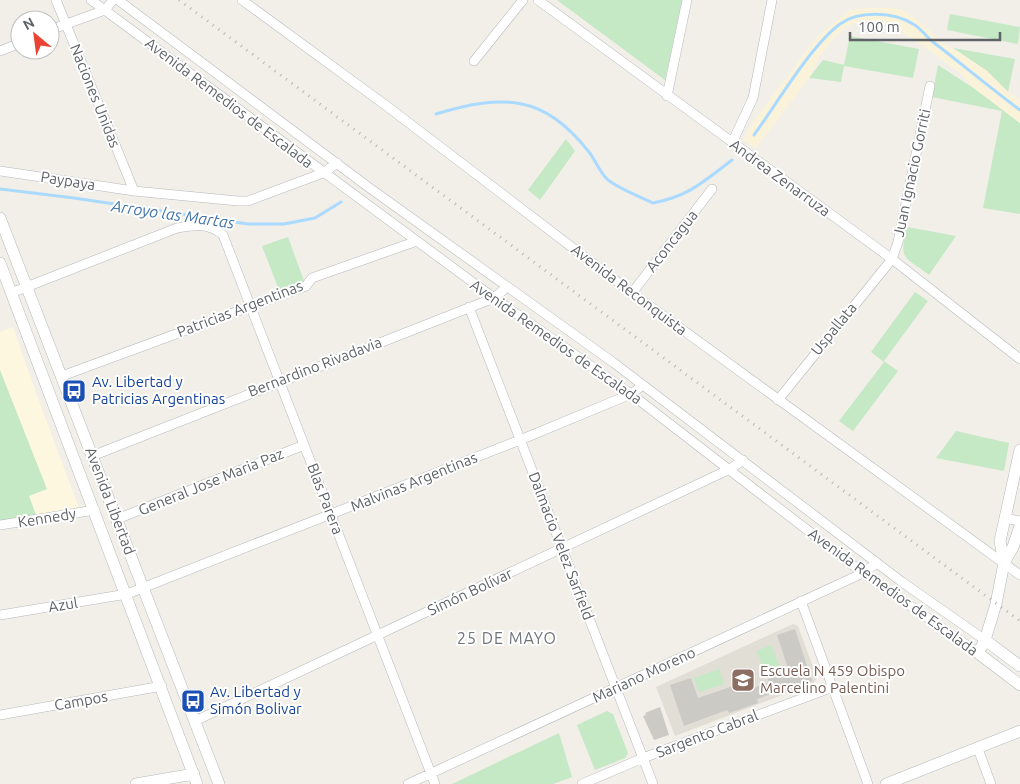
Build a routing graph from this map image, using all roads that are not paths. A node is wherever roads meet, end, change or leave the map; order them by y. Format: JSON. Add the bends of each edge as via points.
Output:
{"nodes":[{"id":1,"x":56,"y":0,"type":"edge"},
{"id":2,"x":91,"y":0,"type":"edge"},
{"id":3,"x":113,"y":0,"type":"edge"},
{"id":4,"x":118,"y":0,"type":"edge"},
{"id":5,"x":242,"y":0,"type":"edge"},
{"id":6,"x":523,"y":0,"type":"edge"},
{"id":7,"x":538,"y":0,"type":"edge"},
{"id":8,"x":687,"y":0,"type":"edge"},
{"id":9,"x":772,"y":0,"type":"edge"},
{"id":10,"x":105,"y":10,"type":"junction"},
{"id":11,"x":65,"y":24,"type":"junction"},
{"id":12,"x":60,"y":26,"type":"edge"},
{"id":13,"x":474,"y":62,"type":"dead end"},
{"id":14,"x":930,"y":86,"type":"dead end"},
{"id":15,"x":667,"y":96,"type":"junction"},
{"id":16,"x":732,"y":142,"type":"junction"},
{"id":17,"x":339,"y":164,"type":"junction"},
{"id":18,"x":0,"y":170,"type":"edge"},
{"id":19,"x":323,"y":173,"type":"junction"},
{"id":20,"x":712,"y":190,"type":"dead end"},
{"id":21,"x":134,"y":191,"type":"junction"},
{"id":22,"x":0,"y":218,"type":"edge"},
{"id":23,"x":417,"y":241,"type":"junction"},
{"id":24,"x":892,"y":259,"type":"junction"},
{"id":25,"x":0,"y":263,"type":"edge"},
{"id":26,"x":507,"y":287,"type":"junction"},
{"id":27,"x":26,"y":288,"type":"junction"},
{"id":28,"x":11,"y":293,"type":"junction"},
{"id":29,"x":632,"y":293,"type":"junction"},
{"id":30,"x":494,"y":298,"type":"junction"},
{"id":31,"x":249,"y":307,"type":"junction"},
{"id":32,"x":469,"y":307,"type":"junction"},
{"id":33,"x":1020,"y":358,"type":"edge"},
{"id":34,"x":62,"y":376,"type":"junction"},
{"id":35,"x":279,"y":381,"type":"junction"},
{"id":36,"x":643,"y":385,"type":"junction"},
{"id":37,"x":630,"y":394,"type":"junction"},
{"id":38,"x":778,"y":400,"type":"junction"},
{"id":39,"x":520,"y":440,"type":"junction"},
{"id":40,"x":304,"y":445,"type":"junction"},
{"id":41,"x":1020,"y":450,"type":"edge"},
{"id":42,"x":92,"y":456,"type":"junction"},
{"id":43,"x":743,"y":460,"type":"junction"},
{"id":44,"x":730,"y":469,"type":"junction"},
{"id":45,"x":95,"y":510,"type":"junction"},
{"id":46,"x":330,"y":515,"type":"junction"},
{"id":47,"x":1005,"y":518,"type":"junction"},
{"id":48,"x":117,"y":520,"type":"junction"},
{"id":49,"x":1020,"y":521,"type":"edge"},
{"id":50,"x":0,"y":525,"type":"edge"},
{"id":51,"x":1020,"y":526,"type":"edge"},
{"id":52,"x":563,"y":549,"type":"junction"},
{"id":53,"x":877,"y":563,"type":"junction"},
{"id":54,"x":1004,"y":563,"type":"junction"},
{"id":55,"x":863,"y":573,"type":"junction"},
{"id":56,"x":1020,"y":575,"type":"edge"},
{"id":57,"x":143,"y":588,"type":"junction"},
{"id":58,"x":127,"y":594,"type":"junction"},
{"id":59,"x":801,"y":601,"type":"junction"},
{"id":60,"x":0,"y":615,"type":"edge"},
{"id":61,"x":377,"y":636,"type":"junction"},
{"id":62,"x":985,"y":640,"type":"junction"},
{"id":63,"x":978,"y":653,"type":"junction"},
{"id":64,"x":1020,"y":666,"type":"edge"},
{"id":65,"x":1020,"y":685,"type":"edge"},
{"id":66,"x":162,"y":686,"type":"junction"},
{"id":67,"x":833,"y":687,"type":"junction"},
{"id":68,"x":615,"y":688,"type":"junction"},
{"id":69,"x":0,"y":715,"type":"edge"},
{"id":70,"x":195,"y":721,"type":"junction"},
{"id":71,"x":1020,"y":730,"type":"edge"},
{"id":72,"x":978,"y":749,"type":"junction"},
{"id":73,"x":643,"y":758,"type":"junction"},
{"id":74,"x":431,"y":774,"type":"junction"},
{"id":75,"x":196,"y":779,"type":"edge"},
{"id":76,"x":136,"y":784,"type":"edge"},
{"id":77,"x":219,"y":784,"type":"edge"},
{"id":78,"x":408,"y":784,"type":"edge"},
{"id":79,"x":435,"y":784,"type":"edge"},
{"id":80,"x":582,"y":784,"type":"edge"},
{"id":81,"x":653,"y":784,"type":"edge"},
{"id":82,"x":868,"y":784,"type":"edge"},
{"id":83,"x":886,"y":784,"type":"edge"},
{"id":84,"x":991,"y":784,"type":"edge"}],
"edges":[{"from":1,"to":11,"type":"street","name":"Naciones Unidas"},
{"from":2,"to":10,"type":"street","name":"Avenida Remedios de Escalada"},
{"from":3,"to":10,"type":"street"},
{"from":4,"to":17,"type":"street","name":"Avenida Remedios de Escalada"},
{"from":5,"to":29,"type":"street","name":"Avenida Reconquista"},
{"from":6,"to":13,"type":"street"},
{"from":7,"to":15,"type":"street","name":"Andrea Zenarruza"},
{"from":8,"to":15,"type":"street"},
{"from":9,"to":16,"type":"street","via":[[753,98]]},
{"from":10,"to":11,"type":"street"},
{"from":10,"to":19,"type":"street","name":"Avenida Remedios de Escalada"},
{"from":11,"to":12,"type":"street"},
{"from":11,"to":21,"type":"street","name":"Naciones Unidas"},
{"from":14,"to":24,"type":"street","name":"Juan Ignacio Gorriti"},
{"from":15,"to":16,"type":"street","name":"Andrea Zenarruza"},
{"from":16,"to":24,"type":"street","name":"Andrea Zenarruza"},
{"from":17,"to":19,"type":"street","name":"Paypaya"},
{"from":17,"to":26,"type":"street","name":"Avenida Remedios de Escalada"},
{"from":18,"to":21,"type":"street","name":"Paypaya"},
{"from":19,"to":21,"type":"street","name":"Paypaya","via":[[248,201]]},
{"from":19,"to":23,"type":"street","name":"Avenida Remedios de Escalada"},
{"from":20,"to":29,"type":"street","name":"Aconcagua"},
{"from":22,"to":27,"type":"street","name":"Avenida Libertad"},
{"from":23,"to":30,"type":"street","name":"Avenida Remedios de Escalada"},
{"from":23,"to":31,"type":"street","name":"Patricias Argentinas","via":[[312,278],[306,286]]},
{"from":24,"to":33,"type":"street","name":"Andrea Zenarruza"},
{"from":24,"to":38,"type":"street","name":"Uspallata"},
{"from":25,"to":28,"type":"street","name":"Avenida Libertad"},
{"from":26,"to":30,"type":"street","name":"Bernardino Rivadavia"},
{"from":26,"to":36,"type":"street","name":"Avenida Remedios de Escalada"},
{"from":27,"to":28,"type":"street"},
{"from":27,"to":31,"type":"street","name":"Blas Parera","via":[[178,228],[204,225],[223,235]]},
{"from":27,"to":34,"type":"street","name":"Avenida Libertad"},
{"from":28,"to":45,"type":"street","name":"Avenida Libertad"},
{"from":29,"to":38,"type":"street","name":"Avenida Reconquista"},
{"from":30,"to":32,"type":"street","name":"Bernardino Rivadavia"},
{"from":30,"to":37,"type":"street","name":"Avenida Remedios de Escalada"},
{"from":31,"to":34,"type":"street","name":"Patricias Argentinas"},
{"from":31,"to":35,"type":"street","name":"Blas Parera"},
{"from":32,"to":35,"type":"street","name":"Bernardino Rivadavia"},
{"from":32,"to":39,"type":"street","name":"Dalmacio Velez Sarfield"},
{"from":34,"to":42,"type":"street","name":"Avenida Libertad"},
{"from":35,"to":40,"type":"street","name":"Blas Parera"},
{"from":35,"to":42,"type":"street","name":"Bernardino Rivadavia"},
{"from":36,"to":37,"type":"street","name":"Malvinas Argentinas"},
{"from":36,"to":43,"type":"street","name":"Avenida Remedios de Escalada"},
{"from":37,"to":39,"type":"street","name":"Malvinas Argentinas"},
{"from":37,"to":44,"type":"street","name":"Avenida Remedios de Escalada"},
{"from":38,"to":54,"type":"street","name":"Avenida Reconquista"},
{"from":39,"to":46,"type":"street","name":"Malvinas Argentinas"},
{"from":39,"to":52,"type":"street","name":"Dalmacio Velez Sarfield"},
{"from":40,"to":46,"type":"street","name":"Blas Parera"},
{"from":40,"to":48,"type":"street","name":"General Jose Maria Paz"},
{"from":41,"to":47,"type":"street"},
{"from":42,"to":48,"type":"street","name":"Avenida Libertad"},
{"from":43,"to":44,"type":"street","name":"Simón Bolívar"},
{"from":43,"to":53,"type":"street","name":"Avenida Remedios de Escalada"},
{"from":44,"to":52,"type":"street","name":"Simón Bolívar"},
{"from":44,"to":55,"type":"street","name":"Avenida Remedios de Escalada"},
{"from":45,"to":50,"type":"street","name":"Kennedy"},
{"from":45,"to":58,"type":"street","name":"Avenida Libertad"},
{"from":46,"to":57,"type":"street","name":"Malvinas Argentinas"},
{"from":46,"to":61,"type":"street","name":"Blas Parera"},
{"from":47,"to":49,"type":"street"},
{"from":47,"to":54,"type":"street","via":[[1000,542]]},
{"from":48,"to":57,"type":"street","name":"Avenida Libertad"},
{"from":51,"to":54,"type":"street"},
{"from":52,"to":61,"type":"street","name":"Simón Bolívar"},
{"from":52,"to":68,"type":"street","name":"Dalmacio Velez Sarfield"},
{"from":53,"to":55,"type":"street","name":"Mariano Moreno"},
{"from":53,"to":62,"type":"street","name":"Avenida Remedios de Escalada"},
{"from":54,"to":56,"type":"street","name":"Avenida Reconquista"},
{"from":54,"to":62,"type":"street"},
{"from":55,"to":59,"type":"street","name":"Mariano Moreno"},
{"from":55,"to":63,"type":"street","name":"Avenida Remedios de Escalada"},
{"from":57,"to":58,"type":"street","name":"Malvinas Argentinas"},
{"from":57,"to":70,"type":"street","name":"Avenida Libertad"},
{"from":58,"to":60,"type":"street","name":"Azul"},
{"from":58,"to":66,"type":"street","name":"Avenida Libertad"},
{"from":59,"to":67,"type":"street"},
{"from":59,"to":68,"type":"street","name":"Mariano Moreno"},
{"from":61,"to":70,"type":"street","name":"Simón Bolívar"},
{"from":61,"to":74,"type":"street","name":"Blas Parera"},
{"from":62,"to":63,"type":"street"},
{"from":62,"to":64,"type":"street","name":"Avenida Remedios de Escalada"},
{"from":63,"to":65,"type":"street","name":"Avenida Remedios de Escalada"},
{"from":66,"to":69,"type":"street","name":"Campos"},
{"from":66,"to":75,"type":"street","name":"Avenida Libertad"},
{"from":67,"to":73,"type":"street","name":"Sargento Cabral"},
{"from":67,"to":82,"type":"street"},
{"from":68,"to":73,"type":"street","name":"Dalmacio Velez Sarfield"},
{"from":68,"to":74,"type":"street","name":"Mariano Moreno"},
{"from":70,"to":77,"type":"street","name":"Avenida Libertad"},
{"from":71,"to":72,"type":"street"},
{"from":72,"to":83,"type":"street"},
{"from":72,"to":84,"type":"street"},
{"from":73,"to":80,"type":"street","name":"Sargento Cabral"},
{"from":73,"to":81,"type":"street","name":"Dalmacio Velez Sarfield"},
{"from":74,"to":78,"type":"street","name":"Mariano Moreno"},
{"from":74,"to":79,"type":"street","name":"Blas Parera"},
{"from":75,"to":76,"type":"street"}]}
